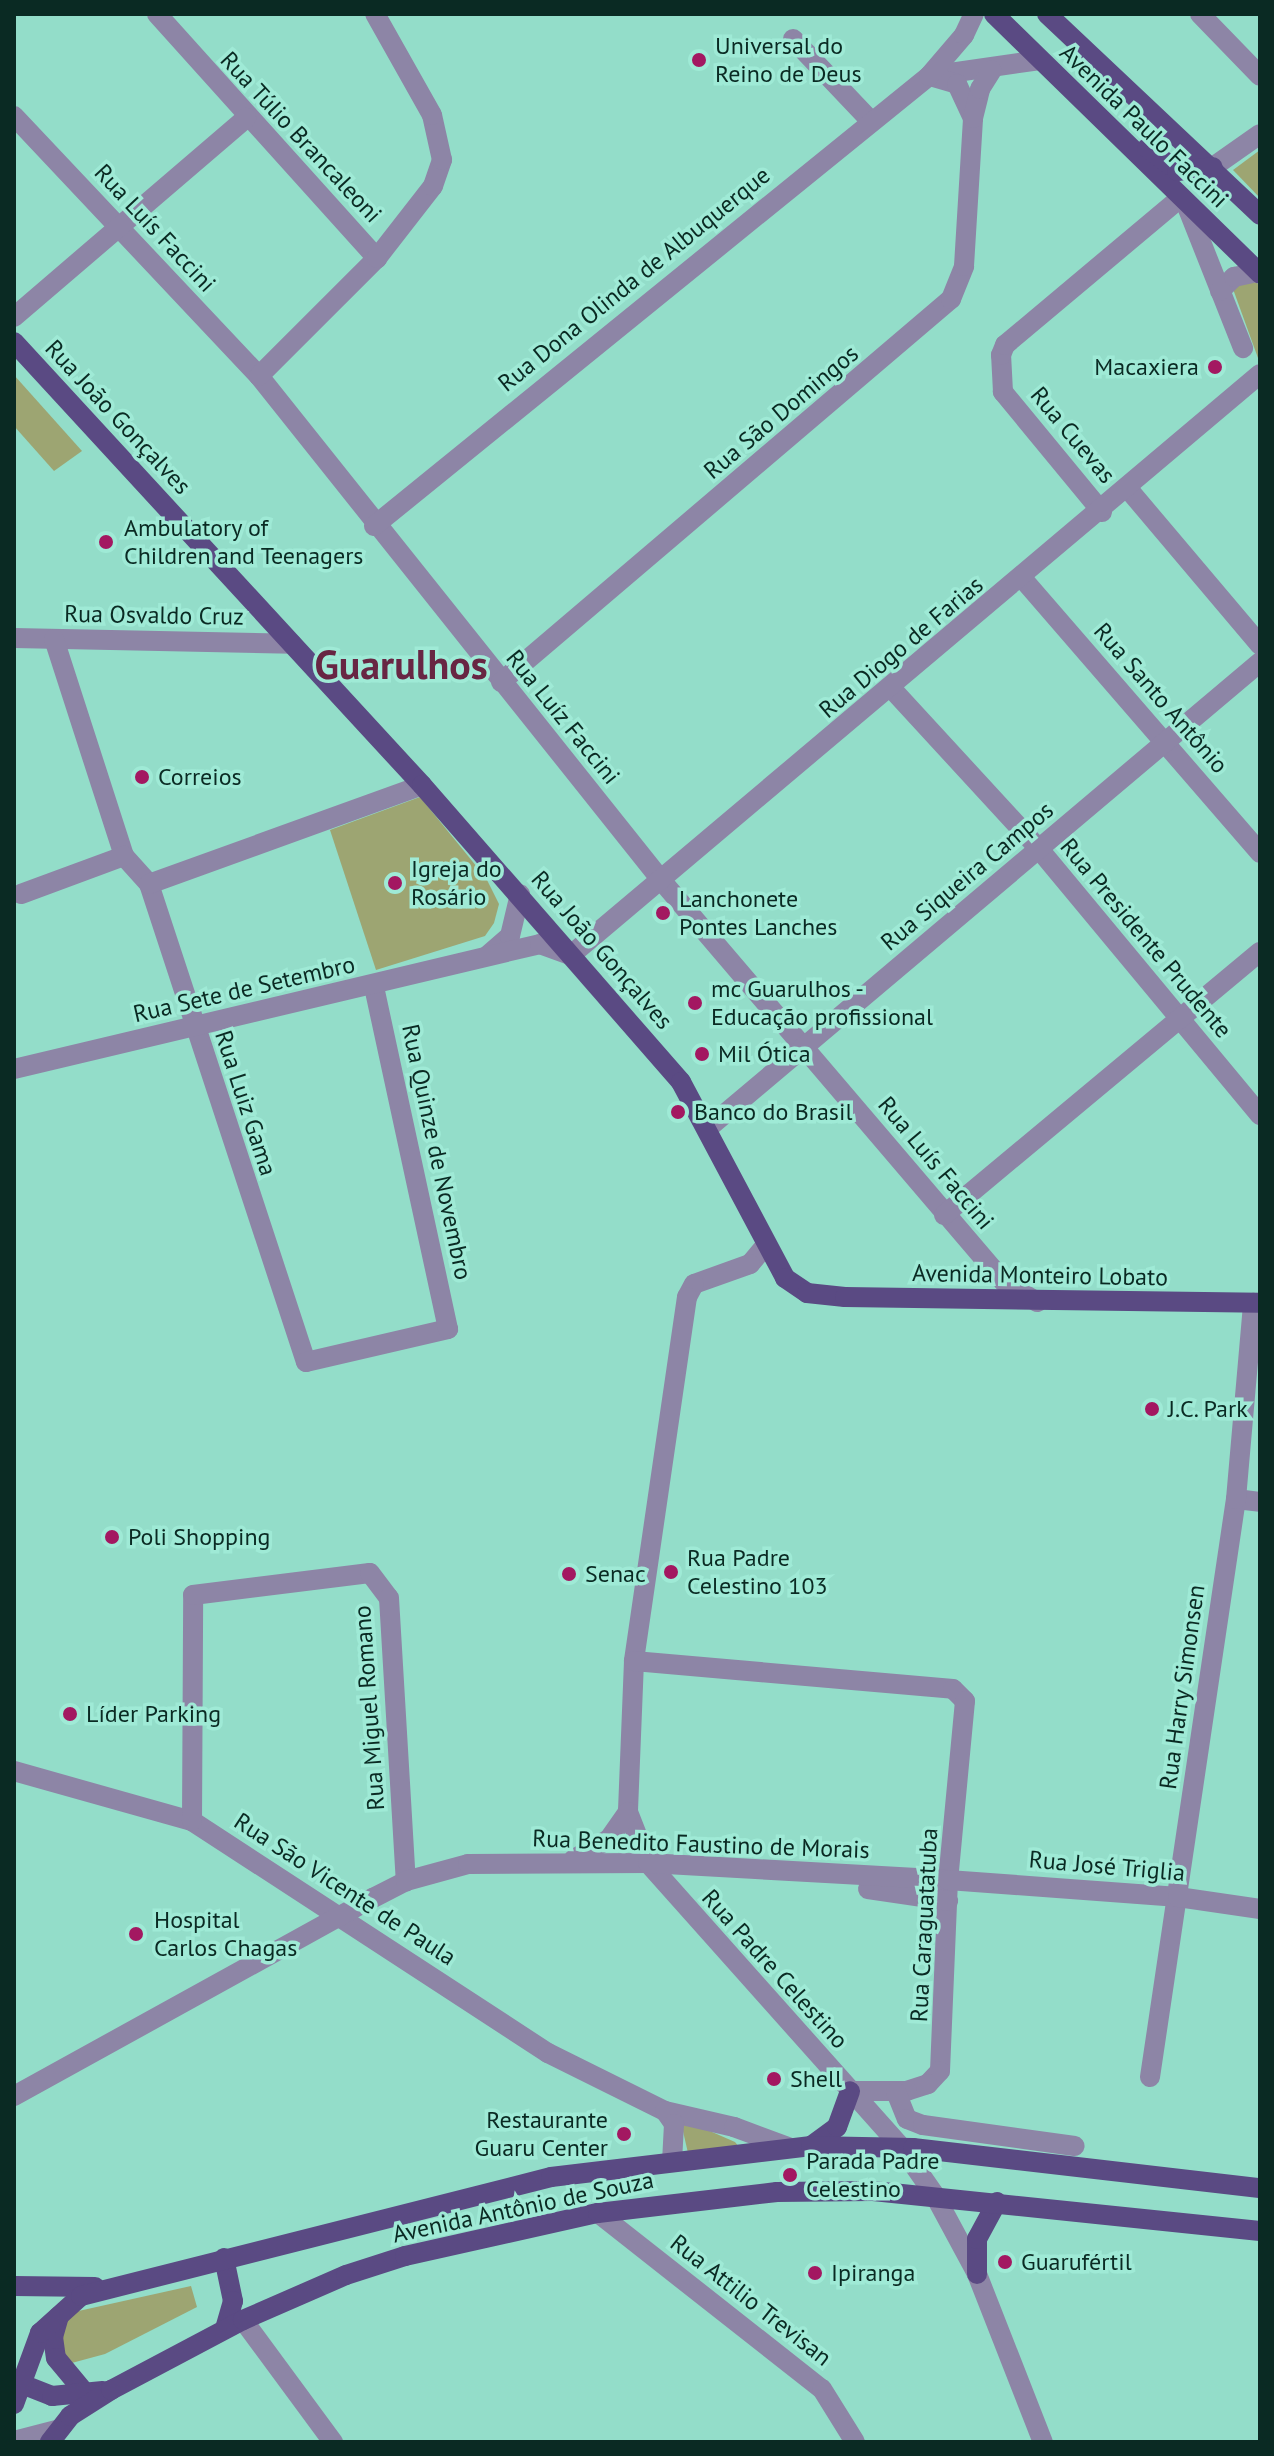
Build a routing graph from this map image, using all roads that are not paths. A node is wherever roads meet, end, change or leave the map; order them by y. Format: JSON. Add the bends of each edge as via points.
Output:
{"nodes":[{"id":1,"x":157,"y":14,"type":"edge"},
{"id":2,"x":375,"y":14,"type":"edge"},
{"id":3,"x":974,"y":14,"type":"edge"},
{"id":4,"x":994,"y":14,"type":"edge"},
{"id":5,"x":1047,"y":14,"type":"edge"},
{"id":6,"x":1200,"y":14,"type":"edge"},
{"id":7,"x":793,"y":39,"type":"dead end"},
{"id":8,"x":1040,"y":60,"type":"junction"},
{"id":9,"x":992,"y":70,"type":"junction"},
{"id":10,"x":1059,"y":73,"type":"junction"},
{"id":11,"x":929,"y":76,"type":"junction"},
{"id":12,"x":1260,"y":76,"type":"edge"},
{"id":13,"x":14,"y":116,"type":"edge"},
{"id":14,"x":246,"y":118,"type":"junction"},
{"id":15,"x":973,"y":118,"type":"junction"},
{"id":16,"x":870,"y":120,"type":"junction"},
{"id":17,"x":1260,"y":134,"type":"edge"},
{"id":18,"x":1213,"y":167,"type":"junction"},
{"id":19,"x":1182,"y":202,"type":"junction"},
{"id":20,"x":1260,"y":215,"type":"edge"},
{"id":21,"x":119,"y":227,"type":"junction"},
{"id":22,"x":377,"y":258,"type":"junction"},
{"id":23,"x":1258,"y":273,"type":"edge"},
{"id":24,"x":1220,"y":291,"type":"junction"},
{"id":25,"x":14,"y":317,"type":"edge"},
{"id":26,"x":14,"y":342,"type":"edge"},
{"id":27,"x":1243,"y":348,"type":"dead end"},
{"id":28,"x":1260,"y":374,"type":"edge"},
{"id":29,"x":259,"y":376,"type":"junction"},
{"id":30,"x":1129,"y":490,"type":"junction"},
{"id":31,"x":1102,"y":512,"type":"junction"},
{"id":32,"x":374,"y":526,"type":"junction"},
{"id":33,"x":1022,"y":578,"type":"junction"},
{"id":34,"x":14,"y":638,"type":"edge"},
{"id":35,"x":54,"y":639,"type":"junction"},
{"id":36,"x":292,"y":644,"type":"junction"},
{"id":37,"x":1260,"y":645,"type":"edge"},
{"id":38,"x":1260,"y":662,"type":"edge"},
{"id":39,"x":501,"y":682,"type":"junction"},
{"id":40,"x":892,"y":689,"type":"junction"},
{"id":41,"x":1166,"y":742,"type":"junction"},
{"id":42,"x":422,"y":785,"type":"junction"},
{"id":43,"x":1039,"y":849,"type":"junction"},
{"id":44,"x":1260,"y":853,"type":"edge"},
{"id":45,"x":124,"y":856,"type":"junction"},
{"id":46,"x":661,"y":880,"type":"junction"},
{"id":47,"x":149,"y":884,"type":"junction"},
{"id":48,"x":21,"y":894,"type":"dead end"},
{"id":49,"x":520,"y":894,"type":"junction"},
{"id":50,"x":1260,"y":952,"type":"edge"},
{"id":51,"x":571,"y":955,"type":"junction"},
{"id":52,"x":485,"y":958,"type":"junction"},
{"id":53,"x":374,"y":986,"type":"junction"},
{"id":54,"x":1178,"y":1019,"type":"junction"},
{"id":55,"x":193,"y":1027,"type":"junction"},
{"id":56,"x":805,"y":1046,"type":"junction"},
{"id":57,"x":14,"y":1069,"type":"edge"},
{"id":58,"x":1260,"y":1115,"type":"edge"},
{"id":59,"x":708,"y":1128,"type":"junction"},
{"id":60,"x":944,"y":1215,"type":"junction"},
{"id":61,"x":766,"y":1245,"type":"junction"},
{"id":62,"x":820,"y":1295,"type":"joint"},
{"id":63,"x":1037,"y":1302,"type":"junction"},
{"id":64,"x":1256,"y":1303,"type":"edge"},
{"id":65,"x":306,"y":1362,"type":"joint"},
{"id":66,"x":1236,"y":1499,"type":"junction"},
{"id":67,"x":1260,"y":1502,"type":"edge"},
{"id":68,"x":634,"y":1661,"type":"junction"},
{"id":69,"x":14,"y":1771,"type":"edge"},
{"id":70,"x":628,"y":1812,"type":"junction"},
{"id":71,"x":192,"y":1821,"type":"junction"},
{"id":72,"x":567,"y":1862,"type":"junction"},
{"id":73,"x":648,"y":1863,"type":"junction"},
{"id":74,"x":832,"y":1874,"type":"junction"},
{"id":75,"x":948,"y":1880,"type":"junction"},
{"id":76,"x":406,"y":1881,"type":"junction"},
{"id":77,"x":293,"y":1883,"type":"junction"},
{"id":78,"x":1178,"y":1897,"type":"junction"},
{"id":79,"x":948,"y":1901,"type":"junction"},
{"id":80,"x":1260,"y":1909,"type":"edge"},
{"id":81,"x":340,"y":1915,"type":"junction"},
{"id":82,"x":306,"y":1933,"type":"junction"},
{"id":83,"x":1150,"y":2077,"type":"dead end"},
{"id":84,"x":850,"y":2091,"type":"junction"},
{"id":85,"x":896,"y":2092,"type":"junction"},
{"id":86,"x":14,"y":2096,"type":"edge"},
{"id":87,"x":665,"y":2111,"type":"junction"},
{"id":88,"x":811,"y":2146,"type":"junction"},
{"id":89,"x":1075,"y":2146,"type":"dead end"},
{"id":90,"x":788,"y":2147,"type":"junction"},
{"id":91,"x":902,"y":2148,"type":"junction"},
{"id":92,"x":672,"y":2159,"type":"junction"},
{"id":93,"x":1260,"y":2188,"type":"edge"},
{"id":94,"x":934,"y":2194,"type":"junction"},
{"id":95,"x":997,"y":2202,"type":"junction"},
{"id":96,"x":598,"y":2213,"type":"junction"},
{"id":97,"x":1260,"y":2231,"type":"edge"},
{"id":98,"x":224,"y":2258,"type":"junction"},
{"id":99,"x":977,"y":2274,"type":"junction"},
{"id":100,"x":14,"y":2286,"type":"edge"},
{"id":101,"x":107,"y":2287,"type":"junction"},
{"id":102,"x":62,"y":2308,"type":"junction"},
{"id":103,"x":234,"y":2325,"type":"junction"},
{"id":104,"x":15,"y":2390,"type":"edge"},
{"id":105,"x":111,"y":2390,"type":"junction"},
{"id":106,"x":86,"y":2394,"type":"junction"},
{"id":107,"x":53,"y":2436,"type":"edge"},
{"id":108,"x":14,"y":2441,"type":"edge"},
{"id":109,"x":333,"y":2442,"type":"edge"},
{"id":110,"x":855,"y":2442,"type":"edge"},
{"id":111,"x":1043,"y":2442,"type":"edge"}],
"edges":[{"from":1,"to":14,"type":"street","name":"Rua Túlio Brancaleoni"},
{"from":2,"to":22,"type":"street","via":[[432,115],[442,160],[433,186]]},
{"from":3,"to":11,"type":"street","name":"Rua Dona Olinda de Albuquerque","via":[[964,35]]},
{"from":4,"to":8,"type":"main road","name":"Avenida Paulo Faccini"},
{"from":5,"to":18,"type":"main road","name":"Avenida Paulo Faccini"},
{"from":6,"to":12,"type":"street"},
{"from":7,"to":16,"type":"street"},
{"from":8,"to":9,"type":"street"},
{"from":8,"to":10,"type":"main road","name":"Avenida Paulo Faccini"},
{"from":9,"to":11,"type":"street"},
{"from":9,"to":15,"type":"street","name":"Rua São Domingos","via":[[980,89]]},
{"from":10,"to":18,"type":"main road","via":[[1090,91],[1167,166],[1190,172]]},
{"from":10,"to":19,"type":"main road","name":"Avenida Paulo Faccini"},
{"from":11,"to":15,"type":"street","via":[[957,84]]},
{"from":11,"to":16,"type":"street","name":"Rua Dona Olinda de Albuquerque"},
{"from":13,"to":21,"type":"street","name":"Rua Luís Faccini"},
{"from":14,"to":21,"type":"street"},
{"from":14,"to":22,"type":"street","name":"Rua Túlio Brancaleoni"},
{"from":15,"to":39,"type":"street","name":"Rua São Domingos","via":[[964,266],[951,299]]},
{"from":16,"to":32,"type":"street","name":"Rua Dona Olinda de Albuquerque"},
{"from":17,"to":18,"type":"street"},
{"from":18,"to":20,"type":"main road","name":"Avenida Paulo Faccini"},
{"from":19,"to":23,"type":"main road","name":"Avenida Paulo Faccini"},
{"from":19,"to":24,"type":"street"},
{"from":19,"to":31,"type":"street","name":"Rua Cuevas","via":[[1005,345],[998,368],[1003,392]]},
{"from":21,"to":25,"type":"street"},
{"from":21,"to":29,"type":"street","name":"Rua Luís Faccini"},
{"from":22,"to":29,"type":"street"},
{"from":23,"to":24,"type":"street","via":[[1234,277]]},
{"from":24,"to":27,"type":"street"},
{"from":26,"to":36,"type":"main road","name":"Rua João Gonçalves"},
{"from":28,"to":30,"type":"street","name":"Rua Diogo de Farias"},
{"from":29,"to":32,"type":"street","name":"Rua Luíz Faccini"},
{"from":30,"to":31,"type":"street","name":"Rua Diogo de Farias"},
{"from":30,"to":37,"type":"street"},
{"from":31,"to":33,"type":"street","name":"Rua Diogo de Farias"},
{"from":32,"to":39,"type":"street","name":"Rua Luíz Faccini"},
{"from":33,"to":40,"type":"street","name":"Rua Diogo de Farias"},
{"from":33,"to":41,"type":"street","name":"Rua Santo Antônio"},
{"from":34,"to":35,"type":"street","name":"Rua Osvaldo Cruz"},
{"from":35,"to":36,"type":"street","name":"Rua Osvaldo Cruz"},
{"from":35,"to":45,"type":"street","name":"Rua Luiz Gama"},
{"from":36,"to":42,"type":"main road","name":"Rua João Gonçalves"},
{"from":38,"to":41,"type":"street","name":"Rua Siqueira Campos"},
{"from":39,"to":46,"type":"street","name":"Rua Luíz Faccini"},
{"from":40,"to":43,"type":"street","name":"Rua Presidente Prudente"},
{"from":40,"to":46,"type":"street","name":"Rua Diogo de Farias"},
{"from":41,"to":43,"type":"street","name":"Rua Siqueira Campos"},
{"from":41,"to":44,"type":"street","name":"Rua Santo Antônio"},
{"from":42,"to":47,"type":"street"},
{"from":42,"to":49,"type":"main road","name":"Rua João Gonçalves"},
{"from":43,"to":54,"type":"street","name":"Rua Presidente Prudente"},
{"from":43,"to":56,"type":"street","name":"Rua Siqueira Campos"},
{"from":45,"to":47,"type":"street","name":"Rua Luiz Gama"},
{"from":45,"to":48,"type":"street"},
{"from":46,"to":51,"type":"street","name":"Rua Diogo de Farias"},
{"from":46,"to":56,"type":"street","name":"Rua Luíz Faccini"},
{"from":47,"to":55,"type":"street","name":"Rua Luiz Gama"},
{"from":49,"to":51,"type":"main road","name":"Rua João Gonçalves"},
{"from":49,"to":52,"type":"street","via":[[510,936]]},
{"from":50,"to":54,"type":"street"},
{"from":51,"to":52,"type":"street","name":"Rua Sete de Setembro","via":[[540,944]]},
{"from":51,"to":59,"type":"main road","name":"Rua João Gonçalves","via":[[681,1082]]},
{"from":52,"to":53,"type":"street","name":"Rua Sete de Setembro"},
{"from":53,"to":55,"type":"street","name":"Rua Sete de Setembro"},
{"from":53,"to":65,"type":"street","name":"Rua Quinze de Novembro","via":[[448,1329]]},
{"from":54,"to":58,"type":"street","name":"Rua Presidente Prudente"},
{"from":54,"to":60,"type":"street"},
{"from":55,"to":57,"type":"street","name":"Rua Sete de Setembro"},
{"from":55,"to":65,"type":"street","name":"Rua Luiz Gama"},
{"from":56,"to":59,"type":"street","name":"Rua Siqueira Campos"},
{"from":56,"to":60,"type":"street","name":"Rua Luís Faccini"},
{"from":59,"to":61,"type":"main road","name":"Rua João Gonçalves"},
{"from":60,"to":63,"type":"street","name":"Rua Luís Faccini","via":[[1004,1282]]},
{"from":61,"to":62,"type":"main road","name":"Rua João Gonçalves","via":[[785,1278]]},
{"from":61,"to":68,"type":"street","name":"Rua Padre Celestino","via":[[753,1262],[694,1284],[687,1297]]},
{"from":62,"to":63,"type":"main road","name":"Avenida Monteiro Lobato"},
{"from":63,"to":64,"type":"main road","name":"Avenida Monteiro Lobato"},
{"from":64,"to":66,"type":"street","name":"Rua Harry Simonsen"},
{"from":66,"to":67,"type":"street"},
{"from":66,"to":78,"type":"street","name":"Rua Harry Simonsen"},
{"from":68,"to":70,"type":"street","name":"Rua Padre Celestino"},
{"from":68,"to":75,"type":"street","name":"Rua Caraguatatuba","via":[[953,1689],[965,1701],[966,1711]]},
{"from":69,"to":71,"type":"street","name":"Rua São Vicente de Paula"},
{"from":70,"to":72,"type":"street","via":[[601,1845]]},
{"from":70,"to":73,"type":"street","name":"Rua Padre Celestino"},
{"from":71,"to":76,"type":"street","name":"Rua Miguel Romano","via":[[193,1595],[354,1571],[380,1581],[389,1598]]},
{"from":71,"to":77,"type":"street","name":"Rua São Vicente de Paula"},
{"from":72,"to":73,"type":"street","name":"Rua Benedito Faustino de Morais"},
{"from":72,"to":76,"type":"street","name":"Rua Benedito Faustino de Morais","via":[[468,1864]]},
{"from":73,"to":74,"type":"street","name":"Rua Benedito Faustino de Morais"},
{"from":73,"to":84,"type":"street","name":"Rua Padre Celestino"},
{"from":74,"to":75,"type":"street","name":"Rua Benedito Faustino de Morais"},
{"from":74,"to":79,"type":"street","via":[[856,1888],[928,1894]]},
{"from":75,"to":78,"type":"street","name":"Rua José Triglia"},
{"from":75,"to":79,"type":"street","name":"Rua Caraguatatuba"},
{"from":76,"to":81,"type":"street","name":"Rua Benedito Faustino de Morais"},
{"from":77,"to":81,"type":"street","name":"Rua São Vicente de Paula"},
{"from":77,"to":82,"type":"street","via":[[308,1909]]},
{"from":78,"to":80,"type":"street","name":"Rua José Triglia"},
{"from":78,"to":83,"type":"street","name":"Rua Harry Simonsen"},
{"from":79,"to":85,"type":"street","name":"Rua Caraguatatuba","via":[[940,2071],[928,2084]]},
{"from":81,"to":82,"type":"street","name":"Rua Benedito Faustino de Morais"},
{"from":81,"to":87,"type":"street","name":"Rua São Vicente de Paula","via":[[548,2053]]},
{"from":82,"to":86,"type":"street","name":"Rua Benedito Faustino de Morais"},
{"from":84,"to":85,"type":"street","name":"Rua Caraguatatuba"},
{"from":84,"to":88,"type":"main road","via":[[837,2127]]},
{"from":84,"to":91,"type":"street","name":"Rua Padre Celestino"},
{"from":85,"to":89,"type":"street","via":[[907,2119],[923,2125]]},
{"from":87,"to":90,"type":"street","name":"Rua São Vicente de Paula","via":[[734,2127]]},
{"from":87,"to":92,"type":"street","via":[[674,2124]]},
{"from":88,"to":90,"type":"main road","name":"Avenida Antônio de Souza"},
{"from":88,"to":91,"type":"main road","name":"Avenida Antônio de Souza"},
{"from":90,"to":92,"type":"main road","name":"Avenida Antônio de Souza"},
{"from":91,"to":93,"type":"main road","name":"Avenida Antônio de Souza"},
{"from":91,"to":94,"type":"street","name":"Rua Padre Celestino"},
{"from":92,"to":98,"type":"main road","name":"Avenida Antônio de Souza","via":[[551,2177]]},
{"from":94,"to":95,"type":"main road","name":"Avenida Antônio de Souza"},
{"from":94,"to":96,"type":"main road","name":"Avenida Antônio de Souza","via":[[777,2192]]},
{"from":94,"to":99,"type":"street","name":"Rua Padre Celestino"},
{"from":95,"to":97,"type":"main road","name":"Avenida Antônio de Souza"},
{"from":95,"to":99,"type":"main road","via":[[977,2239]]},
{"from":96,"to":103,"type":"main road","name":"Avenida Antônio de Souza","via":[[405,2256]]},
{"from":96,"to":110,"type":"street","name":"Rua Attilio Trevisan","via":[[822,2389]]},
{"from":98,"to":101,"type":"main road","name":"Avenida Antônio de Souza"},
{"from":98,"to":103,"type":"main road"},
{"from":99,"to":111,"type":"street","name":"Rua Padre Celestino"},
{"from":100,"to":101,"type":"main road","name":"Avenida Antônio de Souza"},
{"from":101,"to":102,"type":"main road","name":"Avenida Antônio de Souza"},
{"from":102,"to":104,"type":"main road","name":"Avenida Antônio de Souza","via":[[40,2333]]},
{"from":102,"to":106,"type":"main road","via":[[53,2337],[56,2358]]},
{"from":103,"to":105,"type":"main road","name":"Avenida Antônio de Souza"},
{"from":103,"to":109,"type":"street"},
{"from":104,"to":106,"type":"main road","name":"Avenida Antônio de Souza"},
{"from":105,"to":106,"type":"main road","name":"Avenida Antônio de Souza"},
{"from":105,"to":107,"type":"main road","name":"Avenida Antônio de Souza"},
{"from":107,"to":108,"type":"street"}]}
